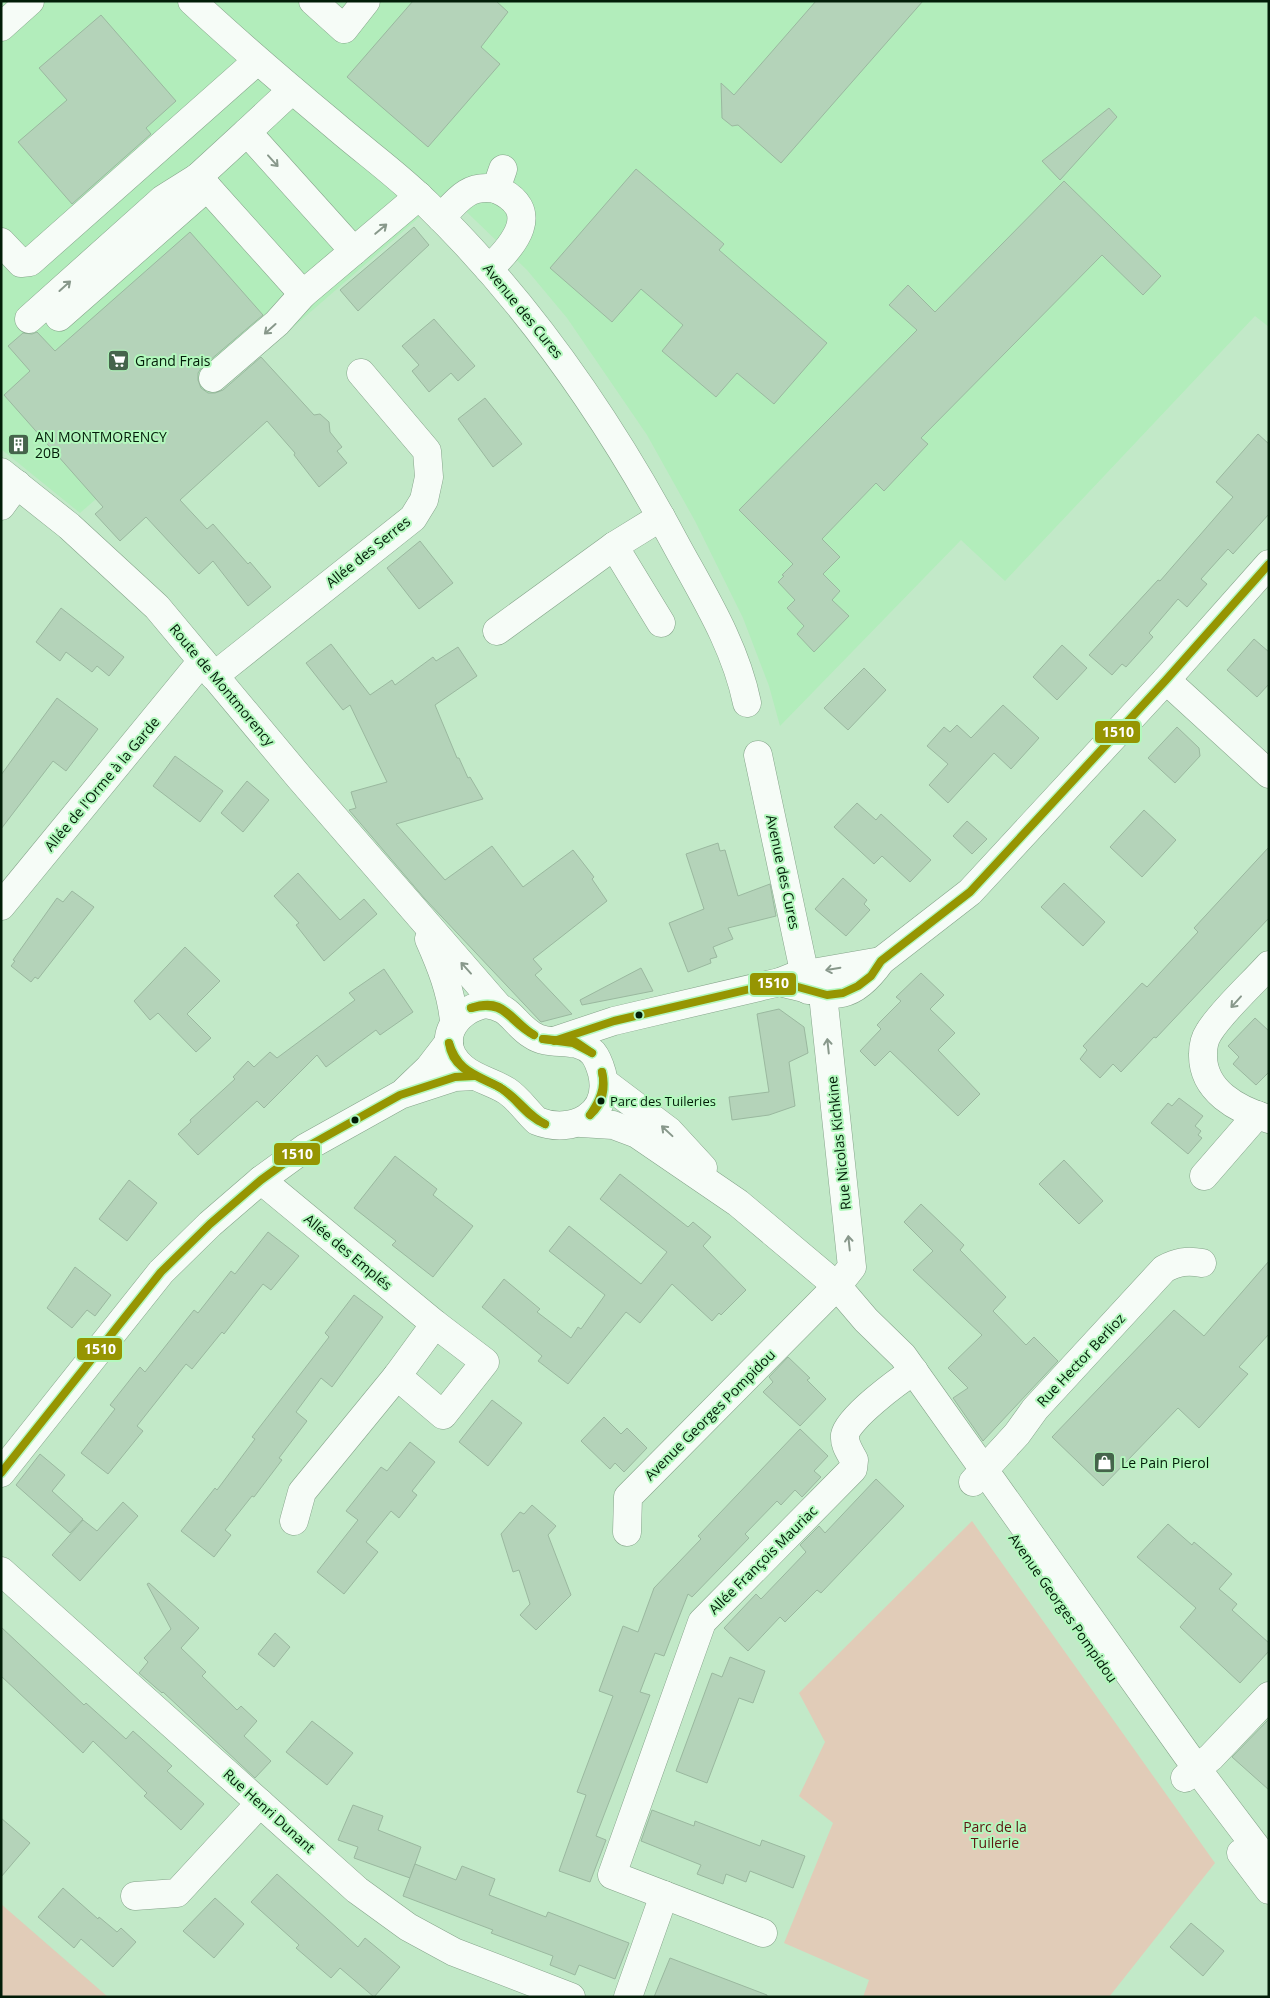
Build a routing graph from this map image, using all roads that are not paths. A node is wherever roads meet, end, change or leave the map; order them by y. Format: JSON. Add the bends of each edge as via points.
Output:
{"nodes":[{"id":1,"x":30,"y":1,"type":"edge"},
{"id":2,"x":192,"y":1,"type":"edge"},
{"id":3,"x":313,"y":1,"type":"edge"},
{"id":4,"x":366,"y":1,"type":"edge"},
{"id":5,"x":1,"y":27,"type":"edge"},
{"id":6,"x":257,"y":60,"type":"junction"},
{"id":7,"x":292,"y":90,"type":"junction"},
{"id":8,"x":247,"y":132,"type":"junction"},
{"id":9,"x":203,"y":182,"type":"junction"},
{"id":10,"x":419,"y":196,"type":"junction"},
{"id":11,"x":441,"y":218,"type":"junction"},
{"id":12,"x":1,"y":242,"type":"edge"},
{"id":13,"x":354,"y":251,"type":"junction"},
{"id":14,"x":489,"y":269,"type":"junction"},
{"id":15,"x":303,"y":294,"type":"junction"},
{"id":16,"x":361,"y":373,"type":"dead end"},
{"id":17,"x":214,"y":378,"type":"dead end"},
{"id":18,"x":9,"y":478,"type":"edge"},
{"id":19,"x":1,"y":506,"type":"edge"},
{"id":20,"x":661,"y":517,"type":"junction"},
{"id":21,"x":614,"y":546,"type":"junction"},
{"id":22,"x":1269,"y":564,"type":"edge"},
{"id":23,"x":661,"y":623,"type":"dead end"},
{"id":24,"x":497,"y":631,"type":"dead end"},
{"id":25,"x":208,"y":669,"type":"junction"},
{"id":26,"x":1166,"y":680,"type":"junction"},
{"id":27,"x":747,"y":702,"type":"dead end"},
{"id":28,"x":758,"y":755,"type":"dead end"},
{"id":29,"x":1269,"y":774,"type":"edge"},
{"id":30,"x":1,"y":906,"type":"edge"},
{"id":31,"x":421,"y":919,"type":"junction"},
{"id":32,"x":1269,"y":966,"type":"edge"},
{"id":33,"x":805,"y":986,"type":"junction"},
{"id":34,"x":497,"y":1005,"type":"junction"},
{"id":35,"x":614,"y":1021,"type":"junction"},
{"id":36,"x":452,"y":1031,"type":"junction"},
{"id":37,"x":554,"y":1041,"type":"junction"},
{"id":38,"x":601,"y":1070,"type":"junction"},
{"id":39,"x":474,"y":1076,"type":"junction"},
{"id":40,"x":400,"y":1095,"type":"junction"},
{"id":41,"x":1263,"y":1117,"type":"edge"},
{"id":42,"x":582,"y":1122,"type":"junction"},
{"id":43,"x":1204,"y":1176,"type":"dead end"},
{"id":44,"x":261,"y":1180,"type":"junction"},
{"id":45,"x":738,"y":1203,"type":"junction"},
{"id":46,"x":1202,"y":1263,"type":"dead end"},
{"id":47,"x":837,"y":1286,"type":"junction"},
{"id":48,"x":435,"y":1324,"type":"junction"},
{"id":49,"x":397,"y":1376,"type":"junction"},
{"id":50,"x":907,"y":1376,"type":"junction"},
{"id":51,"x":1,"y":1473,"type":"edge"},
{"id":52,"x":979,"y":1477,"type":"junction"},
{"id":53,"x":294,"y":1521,"type":"dead end"},
{"id":54,"x":627,"y":1532,"type":"dead end"},
{"id":55,"x":1,"y":1570,"type":"edge"},
{"id":56,"x":1269,"y":1696,"type":"edge"},
{"id":57,"x":1191,"y":1773,"type":"junction"},
{"id":58,"x":260,"y":1803,"type":"junction"},
{"id":59,"x":1269,"y":1864,"type":"edge"},
{"id":60,"x":1269,"y":1890,"type":"edge"},
{"id":61,"x":664,"y":1895,"type":"junction"},
{"id":62,"x":135,"y":1896,"type":"dead end"},
{"id":63,"x":763,"y":1933,"type":"dead end"},
{"id":64,"x":519,"y":1988,"type":"edge"},
{"id":65,"x":571,"y":1997,"type":"edge"},
{"id":66,"x":628,"y":1997,"type":"edge"}],
"edges":[{"from":1,"to":5,"type":"street"},
{"from":2,"to":6,"type":"street","name":"Avenue des Cures"},
{"from":3,"to":4,"type":"street","via":[[344,29]]},
{"from":6,"to":7,"type":"street","name":"Avenue des Cures"},
{"from":6,"to":12,"type":"street","via":[[30,262],[21,263]]},
{"from":7,"to":8,"type":"street"},
{"from":7,"to":10,"type":"street","name":"Avenue des Cures"},
{"from":8,"to":9,"type":"street"},
{"from":8,"to":13,"type":"street","one_way":true},
{"from":9,"to":9,"type":"street","one_way":true,"via":[[38,323],[164,199]]},
{"from":9,"to":15,"type":"street"},
{"from":10,"to":11,"type":"street","name":"Avenue des Cures"},
{"from":13,"to":10,"type":"street","one_way":true},
{"from":11,"to":14,"type":"street","name":"Avenue des Cures"},
{"from":11,"to":14,"type":"street","via":[[463,195],[499,179],[521,214],[516,241]]},
{"from":13,"to":15,"type":"street"},
{"from":14,"to":20,"type":"street","name":"Avenue des Cures","via":[[575,376]]},
{"from":15,"to":17,"type":"street","one_way":true,"via":[[277,323]]},
{"from":16,"to":25,"type":"street","name":"Allée des Serres","via":[[427,451],[428,477],[424,500],[413,518]]},
{"from":18,"to":19,"type":"street"},
{"from":18,"to":25,"type":"street","name":"Route de Montmorency","via":[[157,606]]},
{"from":20,"to":21,"type":"street"},
{"from":20,"to":27,"type":"street","name":"Avenue des Cures","via":[[726,638],[742,678]]},
{"from":21,"to":23,"type":"street"},
{"from":21,"to":24,"type":"street"},
{"from":22,"to":26,"type":"street"},
{"from":25,"to":30,"type":"street","name":"Allée de l'Orme à la Garde"},
{"from":25,"to":31,"type":"street","name":"Route de Montmorency"},
{"from":26,"to":29,"type":"street"},
{"from":26,"to":33,"type":"street","via":[[970,892],[881,961]]},
{"from":28,"to":33,"type":"street","name":"Avenue des Cures"},
{"from":34,"to":31,"type":"street","name":"Route de Montmorency","one_way":true},
{"from":31,"to":36,"type":"street","name":"Route de Montmorency","via":[[452,999]]},
{"from":32,"to":41,"type":"street","one_way":true,"via":[[1208,1032],[1203,1046],[1205,1075],[1214,1088],[1232,1104]]},
{"from":33,"to":35,"type":"street"},
{"from":47,"to":33,"type":"street","name":"Rue Nicolas Kichkine","one_way":true,"via":[[852,1267],[824,1004]]},
{"from":34,"to":36,"type":"street","via":[[465,1010]]},
{"from":34,"to":37,"type":"street","name":"Route de Montmorency","via":[[532,1036]]},
{"from":35,"to":37,"type":"street"},
{"from":35,"to":38,"type":"street","via":[[603,1038]]},
{"from":36,"to":39,"type":"street","name":"Route de Montmorency","via":[[455,1060]]},
{"from":36,"to":40,"type":"street","via":[[429,1068]]},
{"from":37,"to":38,"type":"street","name":"Avenue Georges Pompidou","via":[[578,1044],[592,1052]]},
{"from":38,"to":42,"type":"street","via":[[602,1099]]},
{"from":45,"to":38,"type":"street","name":"Avenue Georges Pompidou","one_way":true,"via":[[669,1131]]},
{"from":39,"to":40,"type":"street","via":[[456,1077]]},
{"from":39,"to":42,"type":"street","name":"Avenue Georges Pompidou","via":[[508,1092],[537,1121],[556,1127]]},
{"from":40,"to":44,"type":"street","via":[[304,1148]]},
{"from":41,"to":43,"type":"street"},
{"from":42,"to":45,"type":"street","name":"Avenue Georges Pompidou","via":[[613,1125],[637,1134]]},
{"from":44,"to":48,"type":"street","name":"Allée des Emplés"},
{"from":44,"to":51,"type":"street","via":[[161,1272]]},
{"from":45,"to":47,"type":"street","name":"Avenue Georges Pompidou"},
{"from":46,"to":52,"type":"street","name":"Rue Hector Berlioz","via":[[1175,1263],[1164,1270],[1035,1409]]},
{"from":47,"to":50,"type":"street","name":"Avenue Georges Pompidou","via":[[903,1356]]},
{"from":47,"to":54,"type":"street","name":"Avenue Georges Pompidou","via":[[628,1497]]},
{"from":48,"to":49,"type":"street"},
{"from":48,"to":49,"type":"street","name":"Allée des Emplés","via":[[485,1362],[443,1415]]},
{"from":49,"to":53,"type":"street","via":[[302,1492]]},
{"from":50,"to":52,"type":"street","name":"Avenue Georges Pompidou"},
{"from":50,"to":61,"type":"street","name":"Allée François Mauriac","via":[[852,1422],[845,1434],[845,1445],[854,1460],[853,1469],[702,1622],[612,1875]]},
{"from":52,"to":57,"type":"street","name":"Avenue Georges Pompidou"},
{"from":55,"to":58,"type":"street","name":"Rue Henri Dunant"},
{"from":56,"to":57,"type":"street","via":[[1211,1757]]},
{"from":57,"to":59,"type":"street","name":"Avenue Georges Pompidou"},
{"from":57,"to":60,"type":"street","name":"Avenue Georges Pompidou"},
{"from":58,"to":62,"type":"street","via":[[177,1893]]},
{"from":58,"to":64,"type":"street","name":"Rue Henri Dunant","via":[[357,1890],[408,1926]]},
{"from":61,"to":63,"type":"street","name":"Allée François Mauriac"},
{"from":61,"to":66,"type":"street"},
{"from":64,"to":65,"type":"street","name":"Rue Henri Dunant"}]}
